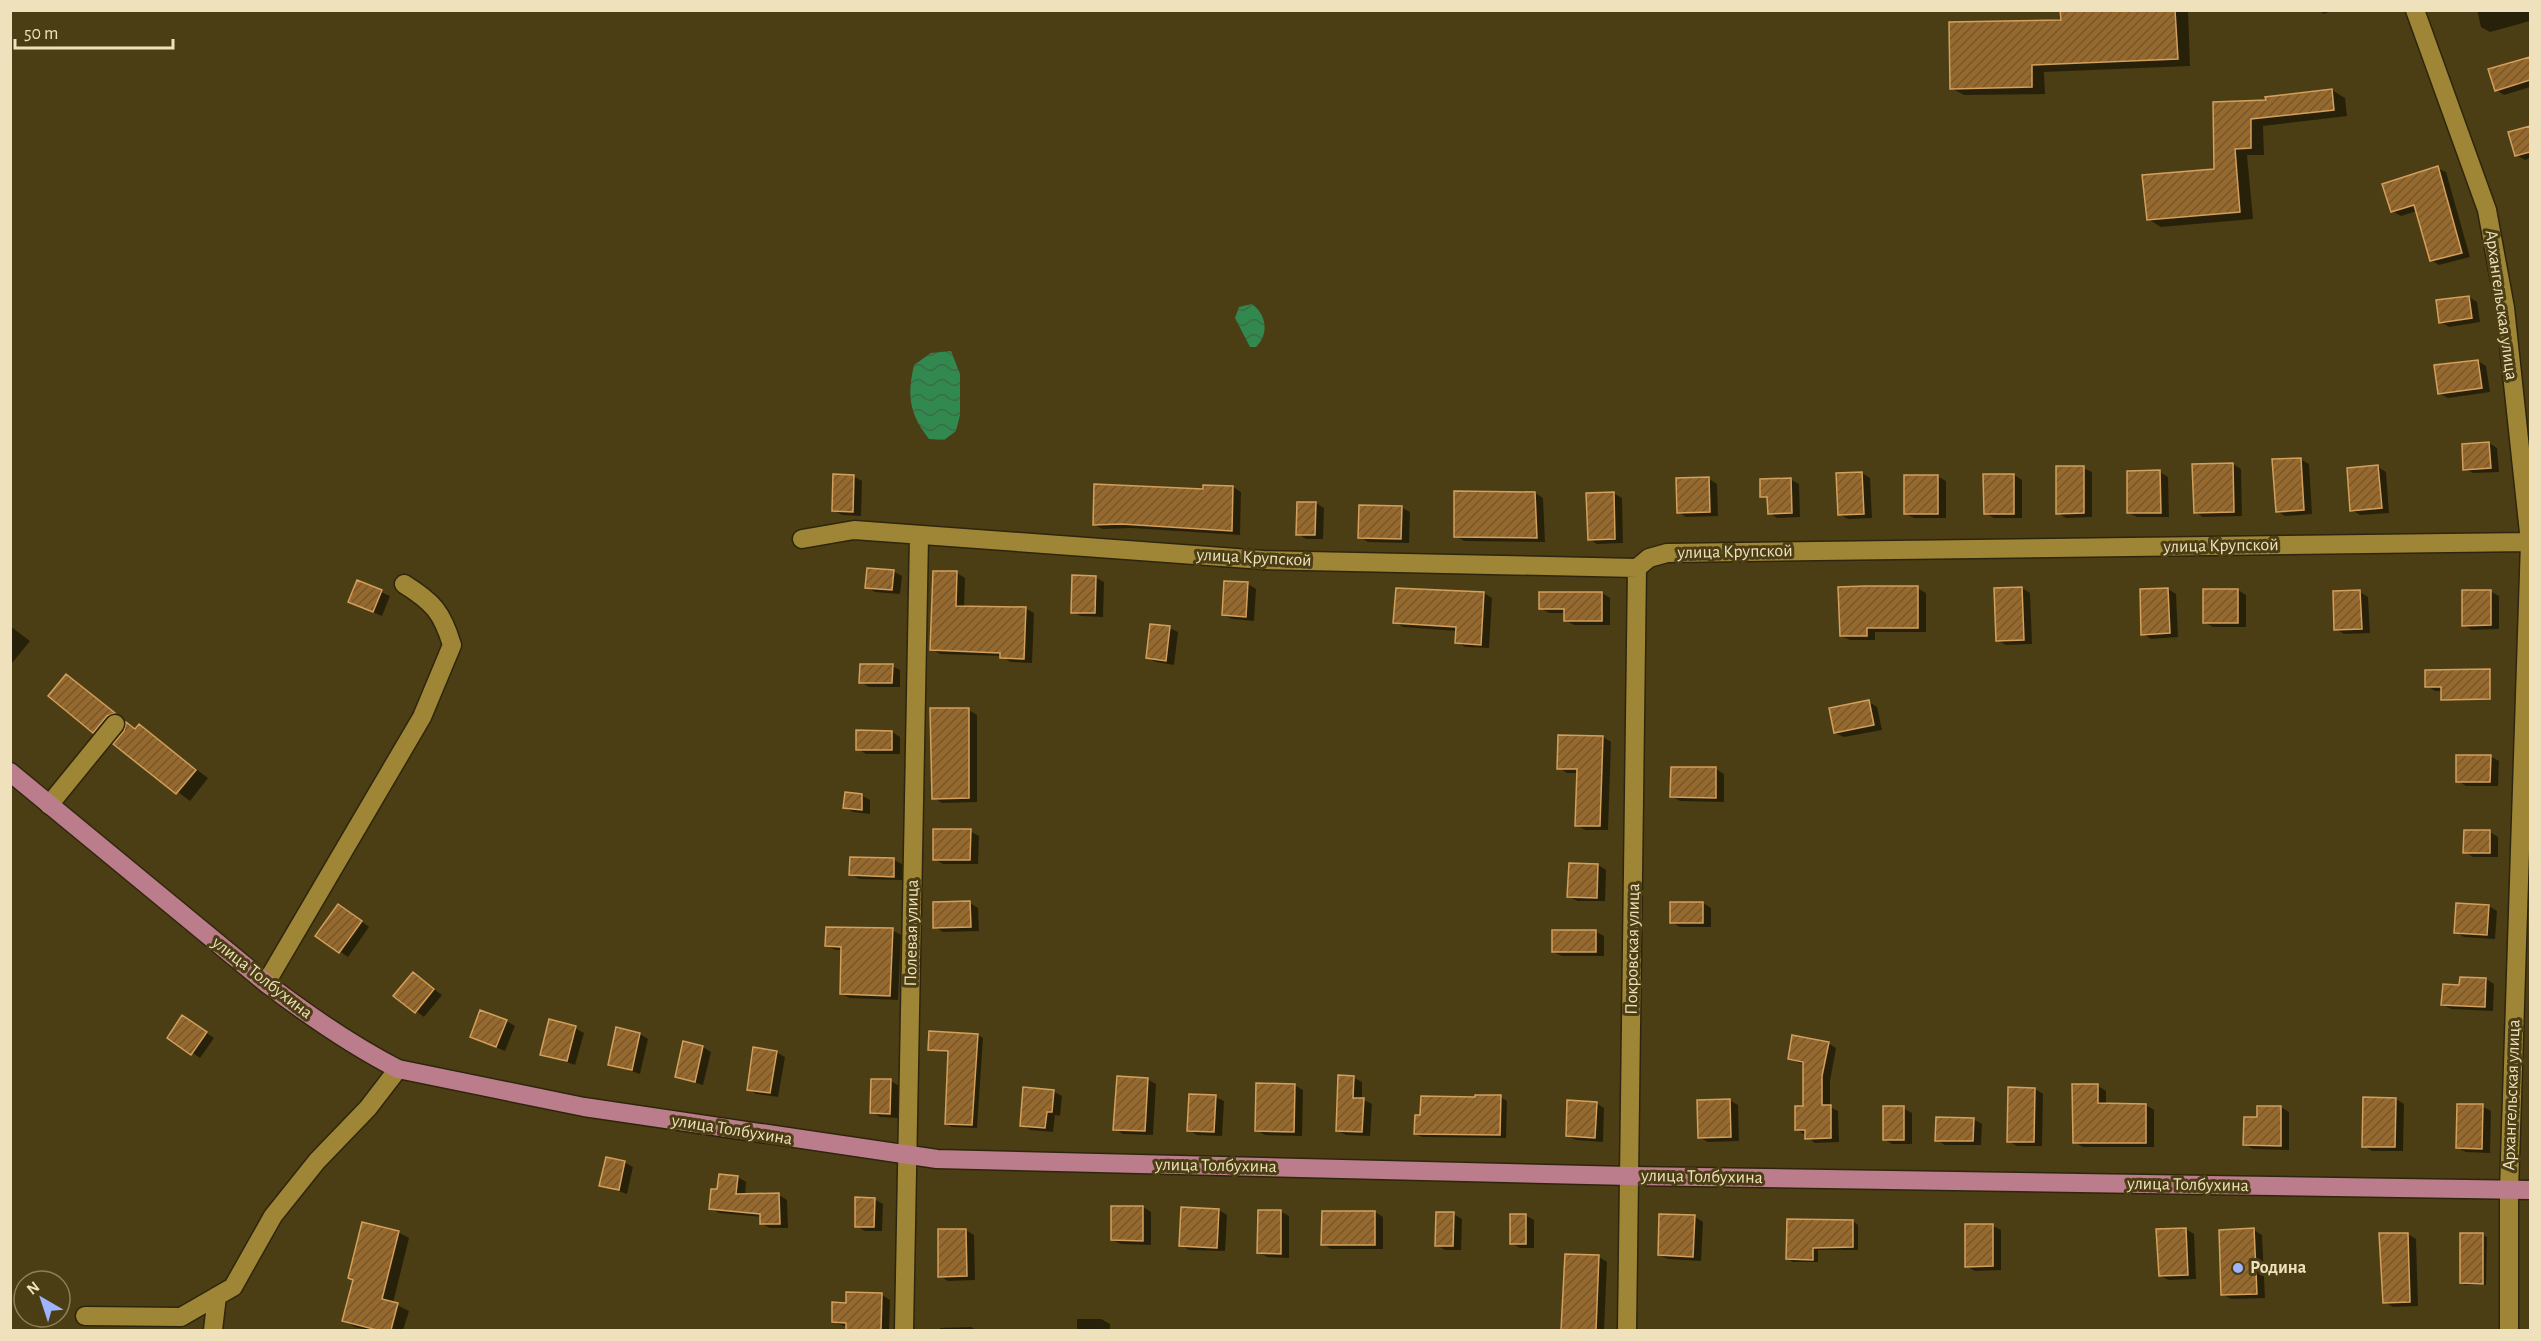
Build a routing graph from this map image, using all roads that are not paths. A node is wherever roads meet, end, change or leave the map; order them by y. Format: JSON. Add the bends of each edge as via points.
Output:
{"nodes":[{"id":1,"x":2415,"y":10,"type":"edge"},
{"id":2,"x":919,"y":536,"type":"junction"},
{"id":3,"x":802,"y":539,"type":"dead end"},
{"id":4,"x":2530,"y":542,"type":"edge"},
{"id":5,"x":1637,"y":568,"type":"junction"},
{"id":6,"x":404,"y":584,"type":"dead end"},
{"id":7,"x":115,"y":724,"type":"dead end"},
{"id":8,"x":10,"y":772,"type":"edge"},
{"id":9,"x":49,"y":805,"type":"junction"},
{"id":10,"x":266,"y":983,"type":"junction"},
{"id":11,"x":398,"y":1069,"type":"junction"},
{"id":12,"x":908,"y":1156,"type":"junction"},
{"id":13,"x":1630,"y":1176,"type":"junction"},
{"id":14,"x":2509,"y":1190,"type":"junction"},
{"id":15,"x":2530,"y":1190,"type":"edge"},
{"id":16,"x":217,"y":1296,"type":"junction"},
{"id":17,"x":85,"y":1316,"type":"dead end"},
{"id":18,"x":213,"y":1330,"type":"edge"},
{"id":19,"x":904,"y":1330,"type":"edge"},
{"id":20,"x":1626,"y":1330,"type":"edge"},
{"id":21,"x":2509,"y":1330,"type":"edge"}],
"edges":[{"from":1,"to":4,"type":"street","name":"Архангельская улица","via":[[2489,220],[2505,308]]},
{"from":2,"to":3,"type":"street","name":"улица Крупской","via":[[854,530]]},
{"from":2,"to":5,"type":"street","name":"улица Крупской","via":[[1263,560]]},
{"from":2,"to":12,"type":"street","name":"Полевая улица"},
{"from":4,"to":5,"type":"street","name":"улица Крупской","via":[[1667,553],[1649,558]]},
{"from":4,"to":14,"type":"street","name":"Архангельская улица"},
{"from":5,"to":13,"type":"street","name":"Покровская улица"},
{"from":6,"to":10,"type":"street","via":[[427,598],[445,619],[453,645],[422,717]]},
{"from":7,"to":9,"type":"street"},
{"from":8,"to":9,"type":"main road","name":"улица Толбухина"},
{"from":9,"to":10,"type":"main road","name":"улица Толбухина"},
{"from":10,"to":11,"type":"main road","name":"улица Толбухина","via":[[337,1033]]},
{"from":11,"to":12,"type":"main road","name":"улица Толбухина","via":[[584,1107]]},
{"from":11,"to":16,"type":"street","via":[[273,1216],[232,1287]]},
{"from":12,"to":13,"type":"main road","name":"улица Толбухина","via":[[937,1160]]},
{"from":12,"to":19,"type":"street","name":"Полевая улица"},
{"from":13,"to":14,"type":"main road","name":"улица Толбухина"},
{"from":13,"to":20,"type":"street","name":"Покровская улица"},
{"from":14,"to":15,"type":"main road","name":"улица Толбухина"},
{"from":14,"to":21,"type":"street","name":"Архангельская улица"},
{"from":16,"to":17,"type":"street","via":[[181,1317]]},
{"from":16,"to":18,"type":"street"}]}
